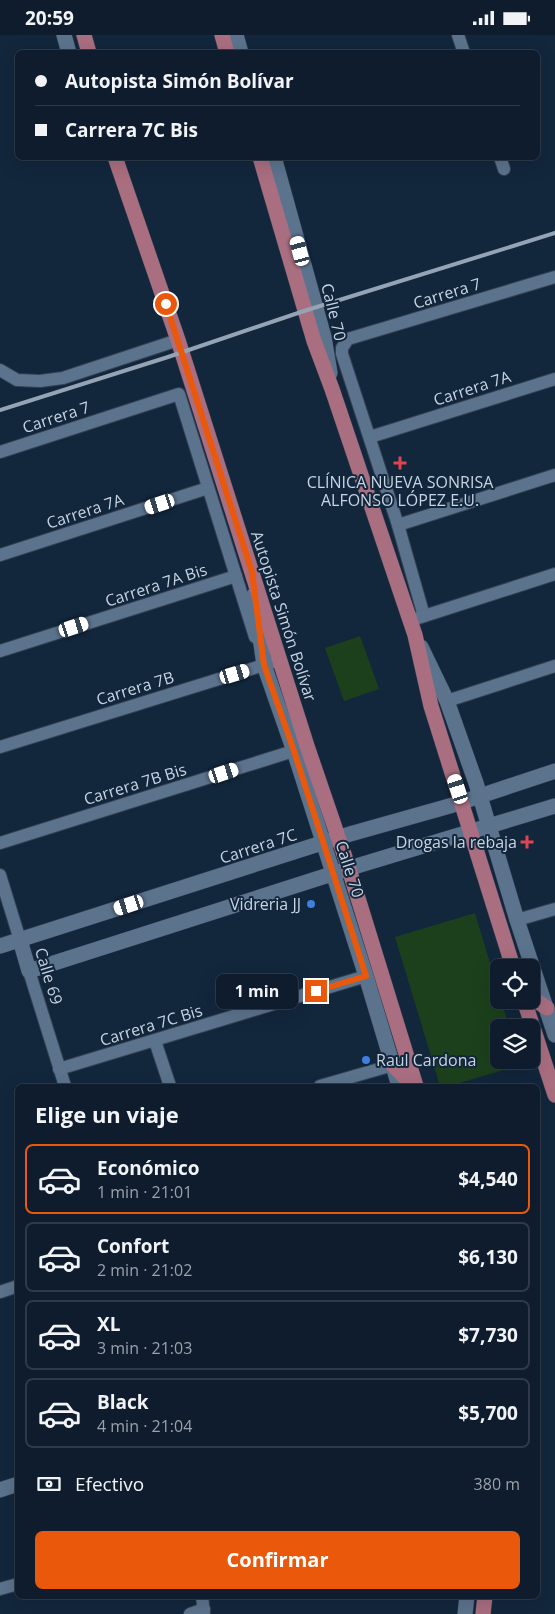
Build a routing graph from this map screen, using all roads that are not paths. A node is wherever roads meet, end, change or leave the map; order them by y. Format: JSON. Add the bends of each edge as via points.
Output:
{"nodes":[{"id":1,"x":64,"y":35,"type":"edge"},
{"id":2,"x":84,"y":35,"type":"edge"},
{"id":3,"x":222,"y":35,"type":"edge"},
{"id":4,"x":236,"y":35,"type":"edge"},
{"id":5,"x":458,"y":35,"type":"edge"},
{"id":6,"x":68,"y":50,"type":"edge"},
{"id":7,"x":89,"y":50,"type":"edge"},
{"id":8,"x":226,"y":50,"type":"edge"},
{"id":9,"x":240,"y":50,"type":"edge"},
{"id":10,"x":463,"y":50,"type":"edge"},
{"id":11,"x":116,"y":160,"type":"edge"},
{"id":12,"x":261,"y":160,"type":"edge"},
{"id":13,"x":275,"y":160,"type":"edge"},
{"id":14,"x":555,"y":277,"type":"edge"},
{"id":15,"x":178,"y":340,"type":"junction"},
{"id":16,"x":0,"y":370,"type":"edge"},
{"id":17,"x":555,"y":379,"type":"edge"},
{"id":18,"x":332,"y":389,"type":"junction"},
{"id":19,"x":179,"y":394,"type":"joint"},
{"id":20,"x":370,"y":437,"type":"junction"},
{"id":21,"x":0,"y":452,"type":"edge"},
{"id":22,"x":555,"y":475,"type":"edge"},
{"id":23,"x":208,"y":489,"type":"junction"},
{"id":24,"x":398,"y":525,"type":"junction"},
{"id":25,"x":0,"y":555,"type":"edge"},
{"id":26,"x":252,"y":572,"type":"junction"},
{"id":27,"x":555,"y":573,"type":"edge"},
{"id":28,"x":236,"y":577,"type":"junction"},
{"id":29,"x":417,"y":624,"type":"junction"},
{"id":30,"x":0,"y":651,"type":"edge"},
{"id":31,"x":280,"y":660,"type":"junction"},
{"id":32,"x":264,"y":665,"type":"junction"},
{"id":33,"x":555,"y":667,"type":"edge"},
{"id":34,"x":447,"y":701,"type":"junction"},
{"id":35,"x":0,"y":747,"type":"edge"},
{"id":36,"x":300,"y":748,"type":"junction"},
{"id":37,"x":555,"y":771,"type":"edge"},
{"id":38,"x":480,"y":796,"type":"junction"},
{"id":39,"x":462,"y":801,"type":"junction"},
{"id":40,"x":555,"y":806,"type":"edge"},
{"id":41,"x":489,"y":826,"type":"junction"},
{"id":42,"x":471,"y":831,"type":"junction"},
{"id":43,"x":338,"y":838,"type":"junction"},
{"id":44,"x":0,"y":843,"type":"edge"},
{"id":45,"x":323,"y":843,"type":"junction"},
{"id":46,"x":349,"y":869,"type":"junction"},
{"id":47,"x":333,"y":874,"type":"junction"},
{"id":48,"x":0,"y":875,"type":"edge"},
{"id":49,"x":555,"y":909,"type":"edge"},
{"id":50,"x":517,"y":920,"type":"junction"},
{"id":51,"x":20,"y":940,"type":"junction"},
{"id":52,"x":0,"y":947,"type":"edge"},
{"id":53,"x":511,"y":959,"type":"edge"},
{"id":54,"x":29,"y":971,"type":"junction"},
{"id":55,"x":366,"y":976,"type":"junction"},
{"id":56,"x":551,"y":1007,"type":"edge"},
{"id":57,"x":527,"y":1009,"type":"edge"},
{"id":58,"x":555,"y":1035,"type":"edge"},
{"id":59,"x":155,"y":1041,"type":"junction"},
{"id":60,"x":393,"y":1065,"type":"junction"},
{"id":61,"x":59,"y":1069,"type":"junction"},
{"id":62,"x":64,"y":1084,"type":"edge"},
{"id":63,"x":169,"y":1084,"type":"edge"},
{"id":64,"x":327,"y":1084,"type":"edge"},
{"id":65,"x":398,"y":1084,"type":"edge"},
{"id":66,"x":413,"y":1084,"type":"edge"},
{"id":67,"x":414,"y":1084,"type":"edge"},
{"id":68,"x":555,"y":1095,"type":"edge"},
{"id":69,"x":15,"y":1287,"type":"edge"},
{"id":70,"x":0,"y":1292,"type":"edge"},
{"id":71,"x":15,"y":1485,"type":"edge"},
{"id":72,"x":0,"y":1490,"type":"edge"},
{"id":73,"x":15,"y":1585,"type":"edge"},
{"id":74,"x":0,"y":1589,"type":"edge"},
{"id":75,"x":202,"y":1599,"type":"edge"},
{"id":76,"x":467,"y":1599,"type":"edge"},
{"id":77,"x":485,"y":1599,"type":"edge"},
{"id":78,"x":204,"y":1612,"type":"edge"},
{"id":79,"x":190,"y":1614,"type":"edge"},
{"id":80,"x":465,"y":1614,"type":"edge"},
{"id":81,"x":483,"y":1614,"type":"edge"}],
"edges":[{"from":1,"to":6,"type":"street"},
{"from":2,"to":7,"type":"highway"},
{"from":3,"to":8,"type":"highway"},
{"from":4,"to":9,"type":"street"},
{"from":5,"to":10,"type":"street"},
{"from":11,"to":15,"type":"highway","name":"Autopista Simón Bolívar"},
{"from":12,"to":18,"type":"highway","via":[[304,311]]},
{"from":13,"to":18,"type":"street","name":"Calle 70","via":[[324,337]]},
{"from":14,"to":20,"type":"street","name":"Carrera 7","via":[[348,339],[342,354]]},
{"from":15,"to":16,"type":"street","via":[[63,378],[17,380]]},
{"from":15,"to":26,"type":"highway","name":"Autopista Simón Bolívar"},
{"from":17,"to":20,"type":"street","name":"Carrera 7A"},
{"from":18,"to":29,"type":"highway"},
{"from":19,"to":21,"type":"street","name":"Carrera 7"},
{"from":19,"to":23,"type":"street","name":"Calle 70"},
{"from":20,"to":24,"type":"street"},
{"from":22,"to":24,"type":"street"},
{"from":23,"to":25,"type":"street","name":"Carrera 7A"},
{"from":23,"to":28,"type":"street","name":"Calle 70"},
{"from":24,"to":29,"type":"street"},
{"from":26,"to":31,"type":"highway","name":"Autopista Simón Bolívar"},
{"from":26,"to":32,"type":"street","name":"Calle 70"},
{"from":27,"to":29,"type":"street"},
{"from":28,"to":30,"type":"street","name":"Carrera 7A Bis"},
{"from":28,"to":32,"type":"street","name":"Calle 70"},
{"from":29,"to":34,"type":"street"},
{"from":29,"to":39,"type":"highway","via":[[431,706]]},
{"from":31,"to":32,"type":"street","name":"Carrera 7B"},
{"from":31,"to":36,"type":"highway","name":"Autopista Simón Bolívar"},
{"from":32,"to":35,"type":"street","name":"Carrera 7B"},
{"from":32,"to":36,"type":"street","name":"Calle 70"},
{"from":33,"to":34,"type":"street"},
{"from":34,"to":38,"type":"street"},
{"from":36,"to":43,"type":"highway","name":"Autopista Simón Bolívar"},
{"from":36,"to":44,"type":"street","name":"Carrera 7B Bis"},
{"from":36,"to":45,"type":"street","name":"Calle 70"},
{"from":37,"to":38,"type":"street","name":"Carrera 7C"},
{"from":38,"to":39,"type":"street","name":"Carrera 7C"},
{"from":38,"to":41,"type":"street"},
{"from":39,"to":42,"type":"highway"},
{"from":39,"to":43,"type":"street","name":"Carrera 7C"},
{"from":40,"to":41,"type":"street"},
{"from":41,"to":42,"type":"street"},
{"from":41,"to":50,"type":"street"},
{"from":42,"to":46,"type":"street"},
{"from":42,"to":53,"type":"highway"},
{"from":43,"to":45,"type":"street","name":"Carrera 7C"},
{"from":43,"to":46,"type":"highway","name":"Autopista Simón Bolívar"},
{"from":45,"to":47,"type":"street","name":"Calle 70"},
{"from":45,"to":51,"type":"street","name":"Carrera 7C"},
{"from":46,"to":47,"type":"street"},
{"from":46,"to":67,"type":"highway","name":"Autopista Simón Bolívar"},
{"from":47,"to":54,"type":"street"},
{"from":47,"to":55,"type":"street","name":"Calle 70"},
{"from":48,"to":51,"type":"street","name":"Calle 69"},
{"from":49,"to":50,"type":"street"},
{"from":50,"to":56,"type":"street"},
{"from":51,"to":52,"type":"street","name":"Carrera 7C"},
{"from":51,"to":54,"type":"street","name":"Calle 69"},
{"from":54,"to":61,"type":"street","name":"Calle 69"},
{"from":55,"to":59,"type":"street","name":"Carrera 7C Bis"},
{"from":55,"to":60,"type":"street","name":"Calle 70"},
{"from":56,"to":58,"type":"street"},
{"from":57,"to":68,"type":"highway"},
{"from":59,"to":61,"type":"street","name":"Carrera 7C Bis"},
{"from":59,"to":63,"type":"street"},
{"from":60,"to":64,"type":"street"},
{"from":60,"to":65,"type":"street","name":"Calle 70"},
{"from":60,"to":66,"type":"highway"},
{"from":61,"to":62,"type":"street","name":"Calle 69"},
{"from":69,"to":70,"type":"street"},
{"from":71,"to":72,"type":"street"},
{"from":73,"to":74,"type":"street"},
{"from":75,"to":78,"type":"street"},
{"from":76,"to":80,"type":"street"},
{"from":77,"to":81,"type":"highway"},
{"from":78,"to":79,"type":"street"}]}
